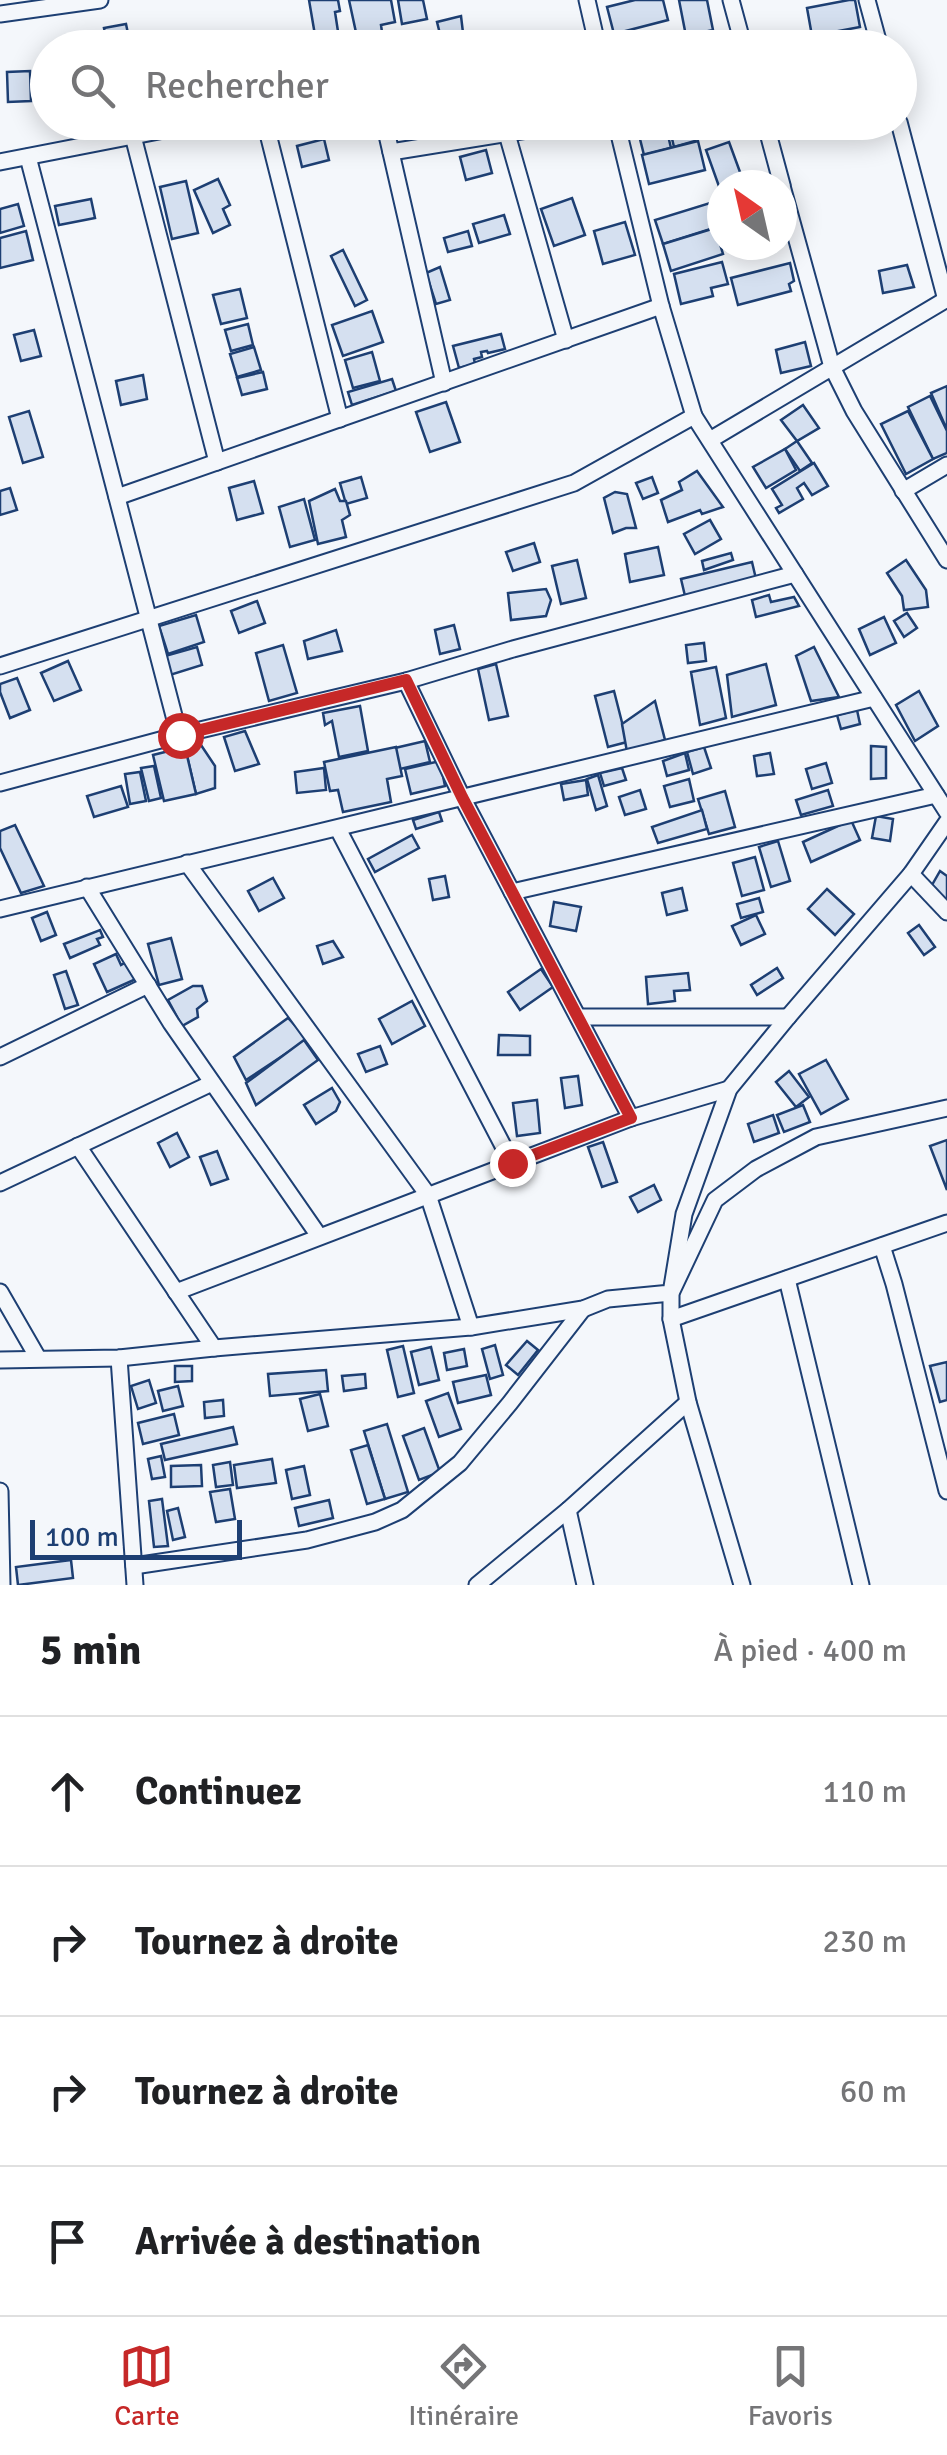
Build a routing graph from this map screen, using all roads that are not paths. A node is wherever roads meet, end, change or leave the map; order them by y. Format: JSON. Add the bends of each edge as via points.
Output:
{"nodes":[{"id":1,"x":100,"y":0,"type":"edge"},
{"id":2,"x":587,"y":0,"type":"edge"},
{"id":3,"x":731,"y":0,"type":"edge"},
{"id":4,"x":867,"y":0,"type":"edge"},
{"id":5,"x":16,"y":6,"type":"edge"},
{"id":6,"x":0,"y":14,"type":"edge"},
{"id":7,"x":593,"y":30,"type":"edge"},
{"id":8,"x":739,"y":30,"type":"edge"},
{"id":9,"x":875,"y":30,"type":"edge"},
{"id":10,"x":112,"y":140,"type":"edge"},
{"id":11,"x":134,"y":140,"type":"edge"},
{"id":12,"x":269,"y":140,"type":"edge"},
{"id":13,"x":388,"y":140,"type":"edge"},
{"id":14,"x":469,"y":140,"type":"edge"},
{"id":15,"x":510,"y":140,"type":"edge"},
{"id":16,"x":620,"y":140,"type":"edge"},
{"id":17,"x":769,"y":140,"type":"edge"},
{"id":18,"x":905,"y":140,"type":"edge"},
{"id":19,"x":390,"y":152,"type":"junction"},
{"id":20,"x":28,"y":156,"type":"junction"},
{"id":21,"x":0,"y":162,"type":"edge"},
{"id":22,"x":778,"y":170,"type":"edge"},
{"id":23,"x":797,"y":241,"type":"edge"},
{"id":24,"x":946,"y":299,"type":"edge"},
{"id":25,"x":661,"y":306,"type":"junction"},
{"id":26,"x":566,"y":340,"type":"junction"},
{"id":27,"x":832,"y":368,"type":"junction"},
{"id":28,"x":444,"y":382,"type":"junction"},
{"id":29,"x":694,"y":416,"type":"junction"},
{"id":30,"x":340,"y":419,"type":"junction"},
{"id":31,"x":710,"y":440,"type":"junction"},
{"id":32,"x":217,"y":462,"type":"junction"},
{"id":33,"x":947,"y":465,"type":"edge"},
{"id":34,"x":903,"y":491,"type":"junction"},
{"id":35,"x":117,"y":497,"type":"junction"},
{"id":36,"x":947,"y":560,"type":"edge"},
{"id":37,"x":795,"y":574,"type":"junction"},
{"id":38,"x":149,"y":618,"type":"junction"},
{"id":39,"x":0,"y":666,"type":"edge"},
{"id":40,"x":406,"y":680,"type":"junction"},
{"id":41,"x":874,"y":698,"type":"junction"},
{"id":42,"x":180,"y":735,"type":"junction"},
{"id":43,"x":0,"y":783,"type":"edge"},
{"id":44,"x":936,"y":795,"type":"junction"},
{"id":45,"x":462,"y":797,"type":"junction"},
{"id":46,"x":947,"y":812,"type":"edge"},
{"id":47,"x":947,"y":822,"type":"edge"},
{"id":48,"x":338,"y":829,"type":"junction"},
{"id":49,"x":187,"y":863,"type":"junction"},
{"id":50,"x":910,"y":874,"type":"junction"},
{"id":51,"x":87,"y":887,"type":"junction"},
{"id":52,"x":512,"y":892,"type":"junction"},
{"id":53,"x":0,"y":910,"type":"edge"},
{"id":54,"x":947,"y":912,"type":"edge"},
{"id":55,"x":148,"y":985,"type":"junction"},
{"id":56,"x":580,"y":1017,"type":"junction"},
{"id":57,"x":788,"y":1017,"type":"junction"},
{"id":58,"x":0,"y":1058,"type":"edge"},
{"id":59,"x":212,"y":1083,"type":"junction"},
{"id":60,"x":729,"y":1089,"type":"junction"},
{"id":61,"x":947,"y":1108,"type":"edge"},
{"id":62,"x":631,"y":1118,"type":"junction"},
{"id":63,"x":78,"y":1146,"type":"junction"},
{"id":64,"x":512,"y":1163,"type":"junction"},
{"id":65,"x":0,"y":1183,"type":"edge"},
{"id":66,"x":428,"y":1194,"type":"junction"},
{"id":67,"x":947,"y":1222,"type":"edge"},
{"id":68,"x":319,"y":1236,"type":"junction"},
{"id":69,"x":882,"y":1246,"type":"junction"},
{"id":70,"x":787,"y":1279,"type":"junction"},
{"id":71,"x":0,"y":1292,"type":"edge"},
{"id":72,"x":176,"y":1292,"type":"junction"},
{"id":73,"x":672,"y":1292,"type":"junction"},
{"id":74,"x":583,"y":1309,"type":"junction"},
{"id":75,"x":671,"y":1319,"type":"junction"},
{"id":76,"x":471,"y":1327,"type":"junction"},
{"id":77,"x":214,"y":1348,"type":"junction"},
{"id":78,"x":38,"y":1358,"type":"junction"},
{"id":79,"x":119,"y":1358,"type":"junction"},
{"id":80,"x":0,"y":1360,"type":"edge"},
{"id":81,"x":688,"y":1402,"type":"junction"},
{"id":82,"x":0,"y":1490,"type":"edge"},
{"id":83,"x":947,"y":1490,"type":"edge"},
{"id":84,"x":568,"y":1510,"type":"junction"},
{"id":85,"x":134,"y":1566,"type":"junction"},
{"id":86,"x":2,"y":1585,"type":"edge"},
{"id":87,"x":135,"y":1585,"type":"edge"},
{"id":88,"x":477,"y":1585,"type":"edge"},
{"id":89,"x":585,"y":1585,"type":"edge"},
{"id":90,"x":742,"y":1585,"type":"edge"},
{"id":91,"x":861,"y":1585,"type":"edge"}],
"edges":[{"from":1,"to":5,"type":"street"},
{"from":2,"to":7,"type":"street"},
{"from":3,"to":8,"type":"street"},
{"from":4,"to":9,"type":"street"},
{"from":5,"to":6,"type":"street"},
{"from":10,"to":20,"type":"street"},
{"from":11,"to":32,"type":"street"},
{"from":12,"to":30,"type":"street"},
{"from":13,"to":19,"type":"street"},
{"from":14,"to":19,"type":"street"},
{"from":15,"to":26,"type":"street"},
{"from":16,"to":25,"type":"street"},
{"from":17,"to":22,"type":"street"},
{"from":18,"to":24,"type":"street"},
{"from":19,"to":28,"type":"street"},
{"from":20,"to":21,"type":"street"},
{"from":20,"to":35,"type":"street"},
{"from":23,"to":27,"type":"street"},
{"from":24,"to":27,"type":"street"},
{"from":25,"to":26,"type":"street"},
{"from":25,"to":29,"type":"street"},
{"from":26,"to":28,"type":"street"},
{"from":27,"to":31,"type":"street"},
{"from":27,"to":34,"type":"street"},
{"from":28,"to":30,"type":"street"},
{"from":29,"to":31,"type":"street"},
{"from":29,"to":38,"type":"street","via":[[574,484]]},
{"from":30,"to":32,"type":"street"},
{"from":31,"to":37,"type":"street"},
{"from":32,"to":35,"type":"street"},
{"from":33,"to":34,"type":"street"},
{"from":34,"to":36,"type":"street"},
{"from":35,"to":38,"type":"street"},
{"from":37,"to":40,"type":"street"},
{"from":37,"to":41,"type":"street"},
{"from":38,"to":39,"type":"street"},
{"from":38,"to":42,"type":"street"},
{"from":40,"to":42,"type":"street"},
{"from":40,"to":45,"type":"street"},
{"from":41,"to":44,"type":"street"},
{"from":41,"to":45,"type":"street"},
{"from":42,"to":43,"type":"street"},
{"from":44,"to":46,"type":"street"},
{"from":44,"to":52,"type":"street"},
{"from":45,"to":48,"type":"street"},
{"from":45,"to":52,"type":"street"},
{"from":47,"to":50,"type":"street"},
{"from":48,"to":49,"type":"street"},
{"from":48,"to":64,"type":"street"},
{"from":49,"to":51,"type":"street"},
{"from":49,"to":66,"type":"street"},
{"from":50,"to":54,"type":"street"},
{"from":50,"to":57,"type":"street"},
{"from":51,"to":53,"type":"street"},
{"from":51,"to":55,"type":"street"},
{"from":52,"to":56,"type":"street"},
{"from":55,"to":58,"type":"street"},
{"from":55,"to":59,"type":"street"},
{"from":56,"to":57,"type":"street"},
{"from":56,"to":62,"type":"street"},
{"from":57,"to":60,"type":"street"},
{"from":59,"to":63,"type":"street"},
{"from":59,"to":68,"type":"street"},
{"from":60,"to":62,"type":"street"},
{"from":60,"to":73,"type":"street","via":[[684,1214]]},
{"from":61,"to":73,"type":"street","via":[[816,1137],[756,1169],[715,1200]]},
{"from":62,"to":64,"type":"street"},
{"from":63,"to":65,"type":"street"},
{"from":63,"to":72,"type":"street"},
{"from":64,"to":66,"type":"street"},
{"from":66,"to":68,"type":"street"},
{"from":66,"to":76,"type":"street"},
{"from":67,"to":69,"type":"street"},
{"from":68,"to":72,"type":"street"},
{"from":69,"to":70,"type":"street"},
{"from":69,"to":83,"type":"street"},
{"from":70,"to":75,"type":"street"},
{"from":70,"to":91,"type":"street"},
{"from":71,"to":78,"type":"street"},
{"from":72,"to":77,"type":"street"},
{"from":73,"to":74,"type":"street","via":[[608,1299]]},
{"from":73,"to":75,"type":"street"},
{"from":74,"to":76,"type":"street"},
{"from":74,"to":85,"type":"street","via":[[460,1463],[402,1510],[307,1540]]},
{"from":75,"to":81,"type":"street"},
{"from":76,"to":77,"type":"street"},
{"from":77,"to":79,"type":"street"},
{"from":78,"to":79,"type":"street"},
{"from":78,"to":80,"type":"street"},
{"from":79,"to":85,"type":"street"},
{"from":81,"to":84,"type":"street"},
{"from":81,"to":90,"type":"street"},
{"from":82,"to":86,"type":"street"},
{"from":84,"to":88,"type":"street"},
{"from":84,"to":89,"type":"street"},
{"from":85,"to":87,"type":"street"}]}
